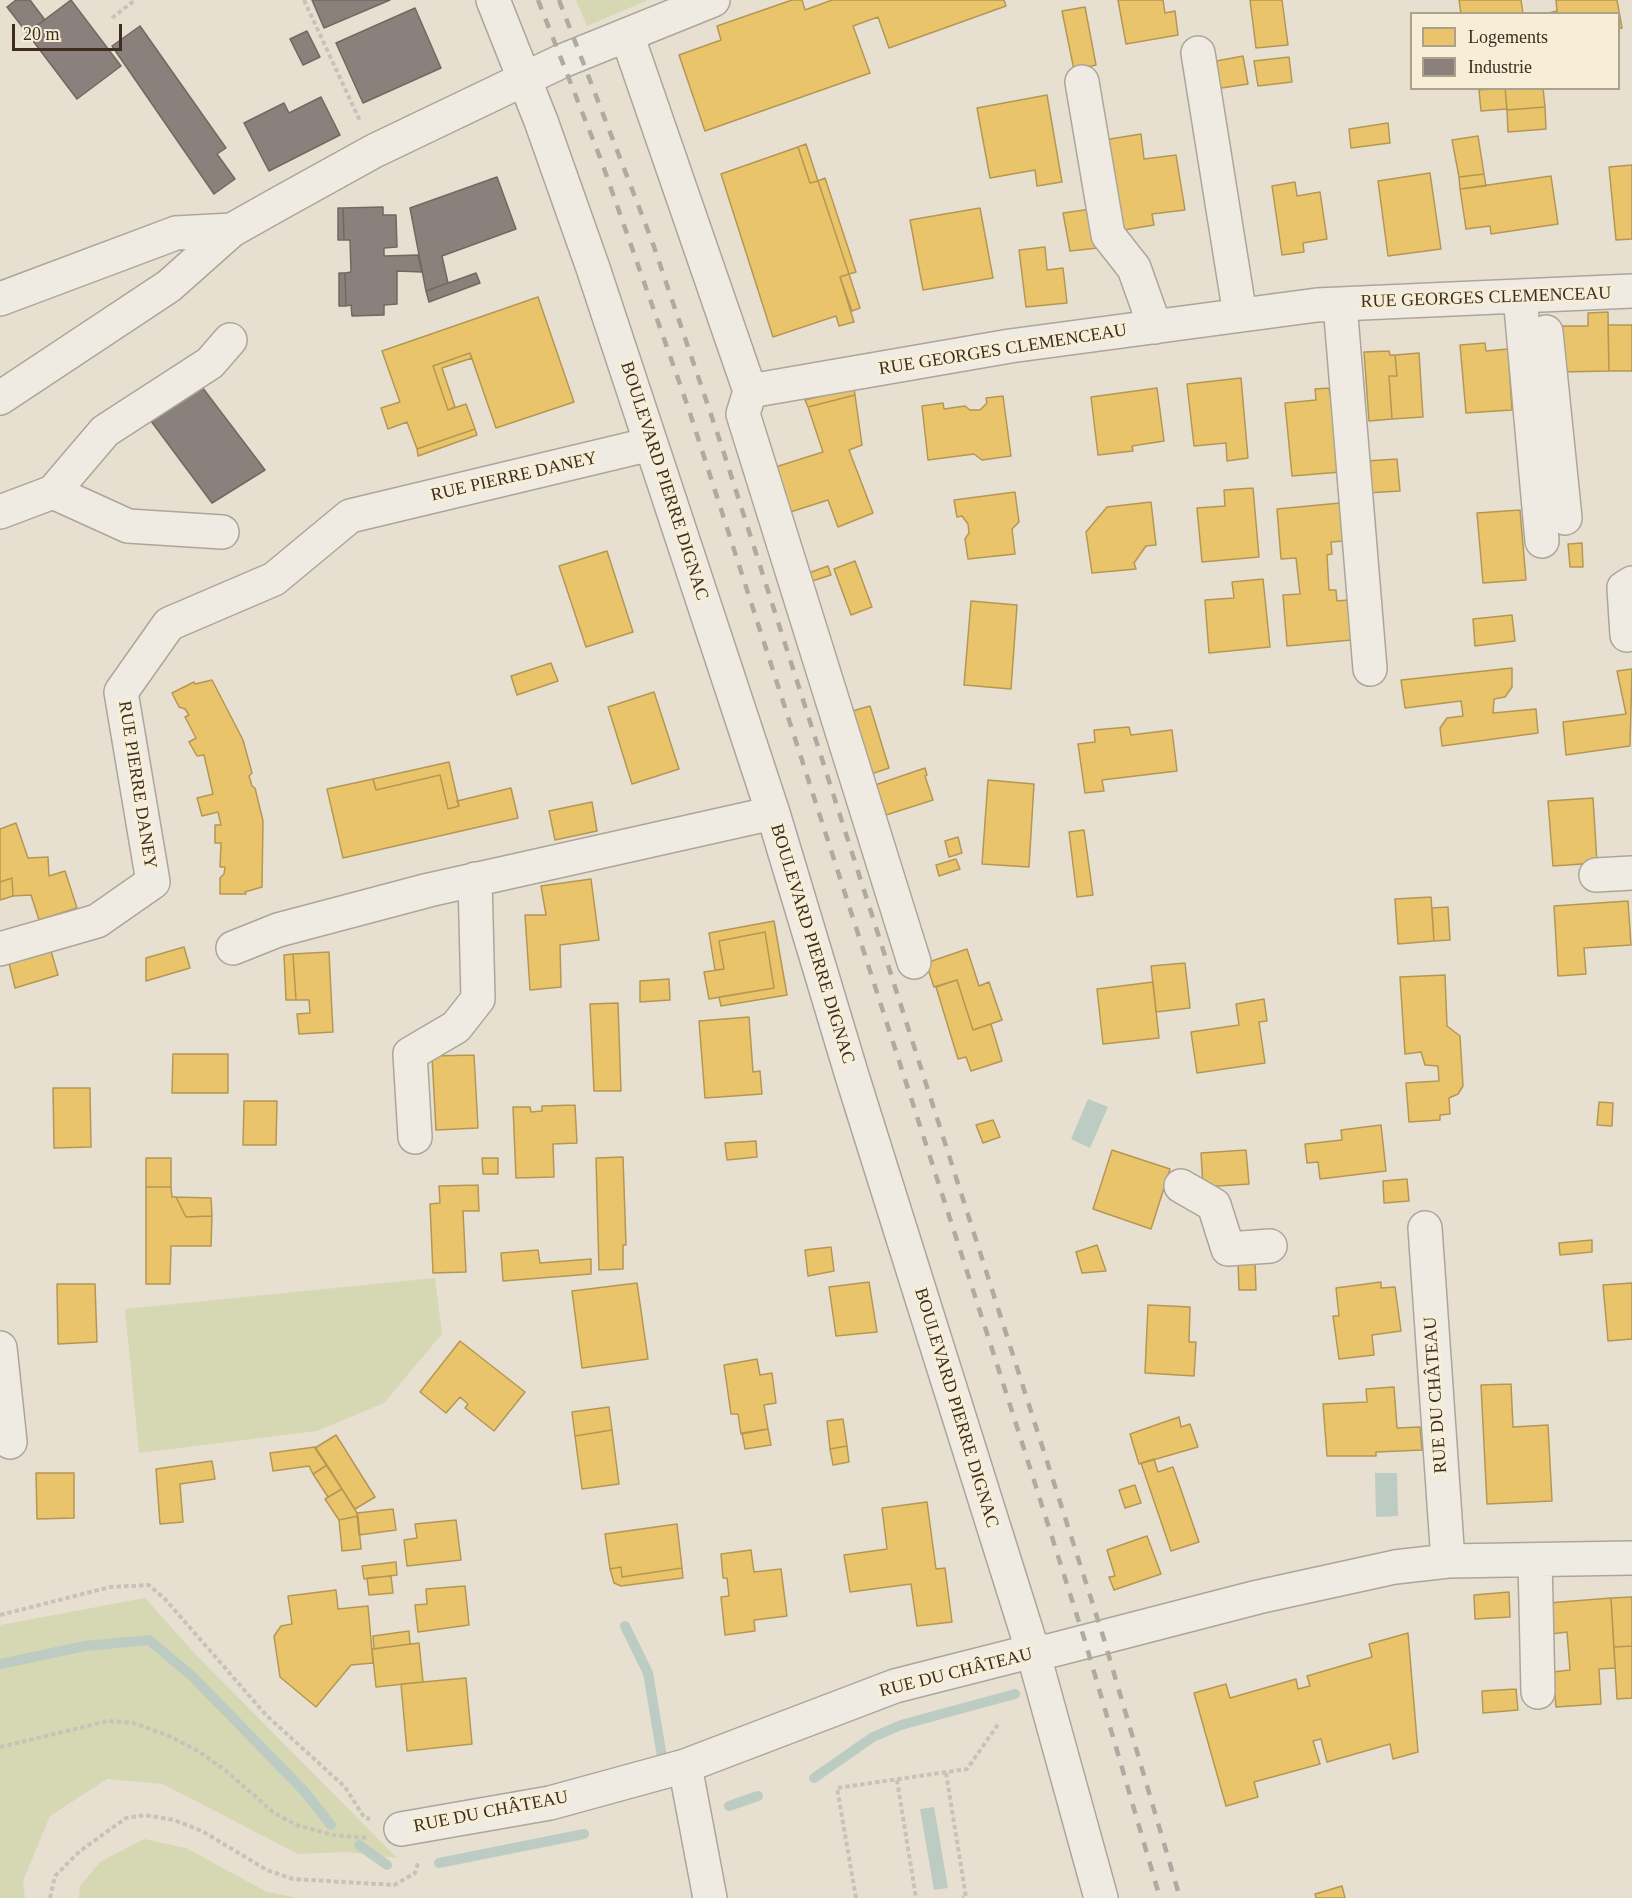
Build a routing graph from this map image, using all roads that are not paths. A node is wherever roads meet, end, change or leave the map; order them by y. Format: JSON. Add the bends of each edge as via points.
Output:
{"nodes":[{"id":1,"x":493,"y":0,"type":"edge"},
{"id":2,"x":713,"y":0,"type":"edge"},
{"id":3,"x":627,"y":35,"type":"junction"},
{"id":4,"x":1198,"y":53,"type":"dead end"},
{"id":5,"x":526,"y":79,"type":"junction"},
{"id":6,"x":1082,"y":82,"type":"dead end"},
{"id":7,"x":231,"y":230,"type":"junction"},
{"id":8,"x":1632,"y":291,"type":"edge"},
{"id":9,"x":1533,"y":296,"type":"junction"},
{"id":10,"x":0,"y":299,"type":"edge"},
{"id":11,"x":1340,"y":304,"type":"junction"},
{"id":12,"x":1240,"y":315,"type":"junction"},
{"id":13,"x":1155,"y":327,"type":"junction"},
{"id":14,"x":230,"y":340,"type":"dead end"},
{"id":15,"x":750,"y":391,"type":"junction"},
{"id":16,"x":0,"y":398,"type":"edge"},
{"id":17,"x":651,"y":444,"type":"junction"},
{"id":18,"x":53,"y":492,"type":"junction"},
{"id":19,"x":0,"y":512,"type":"edge"},
{"id":20,"x":1553,"y":529,"type":"dead end"},
{"id":21,"x":222,"y":532,"type":"dead end"},
{"id":22,"x":1632,"y":583,"type":"edge"},
{"id":23,"x":1627,"y":635,"type":"dead end"},
{"id":24,"x":1370,"y":669,"type":"dead end"},
{"id":25,"x":773,"y":813,"type":"junction"},
{"id":26,"x":1632,"y":873,"type":"edge"},
{"id":27,"x":1596,"y":875,"type":"dead end"},
{"id":28,"x":475,"y":879,"type":"junction"},
{"id":29,"x":233,"y":948,"type":"dead end"},
{"id":30,"x":0,"y":949,"type":"edge"},
{"id":31,"x":914,"y":962,"type":"dead end"},
{"id":32,"x":416,"y":1137,"type":"dead end"},
{"id":33,"x":1181,"y":1186,"type":"dead end"},
{"id":34,"x":1425,"y":1228,"type":"dead end"},
{"id":35,"x":1270,"y":1246,"type":"dead end"},
{"id":36,"x":0,"y":1348,"type":"edge"},
{"id":37,"x":10,"y":1442,"type":"dead end"},
{"id":38,"x":1632,"y":1558,"type":"edge"},
{"id":39,"x":1535,"y":1560,"type":"junction"},
{"id":40,"x":1448,"y":1562,"type":"junction"},
{"id":41,"x":1033,"y":1652,"type":"junction"},
{"id":42,"x":1538,"y":1692,"type":"dead end"},
{"id":43,"x":685,"y":1766,"type":"junction"},
{"id":44,"x":401,"y":1829,"type":"road end"},
{"id":45,"x":710,"y":1898,"type":"edge"},
{"id":46,"x":1101,"y":1898,"type":"edge"}],
"edges":[{"from":1,"to":5,"type":"street","name":"BOULEVARD PIERRE DIGNAC"},
{"from":2,"to":3,"type":"street"},
{"from":3,"to":5,"type":"street"},
{"from":3,"to":15,"type":"street"},
{"from":4,"to":12,"type":"street"},
{"from":5,"to":7,"type":"street","via":[[374,151]]},
{"from":5,"to":17,"type":"street","name":"BOULEVARD PIERRE DIGNAC"},
{"from":6,"to":13,"type":"street","via":[[1108,234],[1134,268]]},
{"from":7,"to":10,"type":"street","via":[[176,233]]},
{"from":7,"to":16,"type":"street","via":[[170,285]]},
{"from":8,"to":9,"type":"street","name":"RUE GEORGES CLEMENCEAU"},
{"from":9,"to":11,"type":"street","name":"RUE GEORGES CLEMENCEAU"},
{"from":9,"to":20,"type":"street"},
{"from":11,"to":12,"type":"street","name":"RUE GEORGES CLEMENCEAU"},
{"from":11,"to":24,"type":"street"},
{"from":12,"to":13,"type":"street","name":"RUE GEORGES CLEMENCEAU"},
{"from":13,"to":15,"type":"street","name":"RUE GEORGES CLEMENCEAU","via":[[1010,346]]},
{"from":14,"to":18,"type":"street","via":[[210,363],[105,431]]},
{"from":15,"to":31,"type":"street","via":[[743,414]]},
{"from":17,"to":25,"type":"street","name":"BOULEVARD PIERRE DIGNAC"},
{"from":17,"to":30,"type":"street","name":"RUE PIERRE DANEY","via":[[350,516],[274,579],[169,624],[121,692],[153,882],[97,921]]},
{"from":18,"to":19,"type":"street"},
{"from":18,"to":21,"type":"street","via":[[128,526]]},
{"from":22,"to":23,"type":"street","via":[[1624,588]]},
{"from":25,"to":28,"type":"street"},
{"from":25,"to":41,"type":"street","name":"BOULEVARD PIERRE DIGNAC"},
{"from":26,"to":27,"type":"street"},
{"from":28,"to":29,"type":"street","via":[[278,930]]},
{"from":28,"to":32,"type":"street","via":[[478,999],[456,1027],[410,1054]]},
{"from":33,"to":35,"type":"street","via":[[1214,1205],[1228,1249]]},
{"from":34,"to":40,"type":"street","name":"RUE DU CHÂTEAU"},
{"from":36,"to":37,"type":"street"},
{"from":38,"to":39,"type":"street","name":"RUE DU CHÂTEAU"},
{"from":39,"to":40,"type":"street","name":"RUE DU CHÂTEAU"},
{"from":39,"to":42,"type":"street"},
{"from":40,"to":41,"type":"street","name":"RUE DU CHÂTEAU","via":[[1395,1567]]},
{"from":41,"to":43,"type":"street","name":"RUE DU CHÂTEAU","via":[[895,1686]]},
{"from":41,"to":46,"type":"street","name":"BOULEVARD PIERRE DIGNAC"},
{"from":43,"to":44,"type":"street","name":"RUE DU CHÂTEAU","via":[[550,1803]]},
{"from":43,"to":45,"type":"street"}]}
